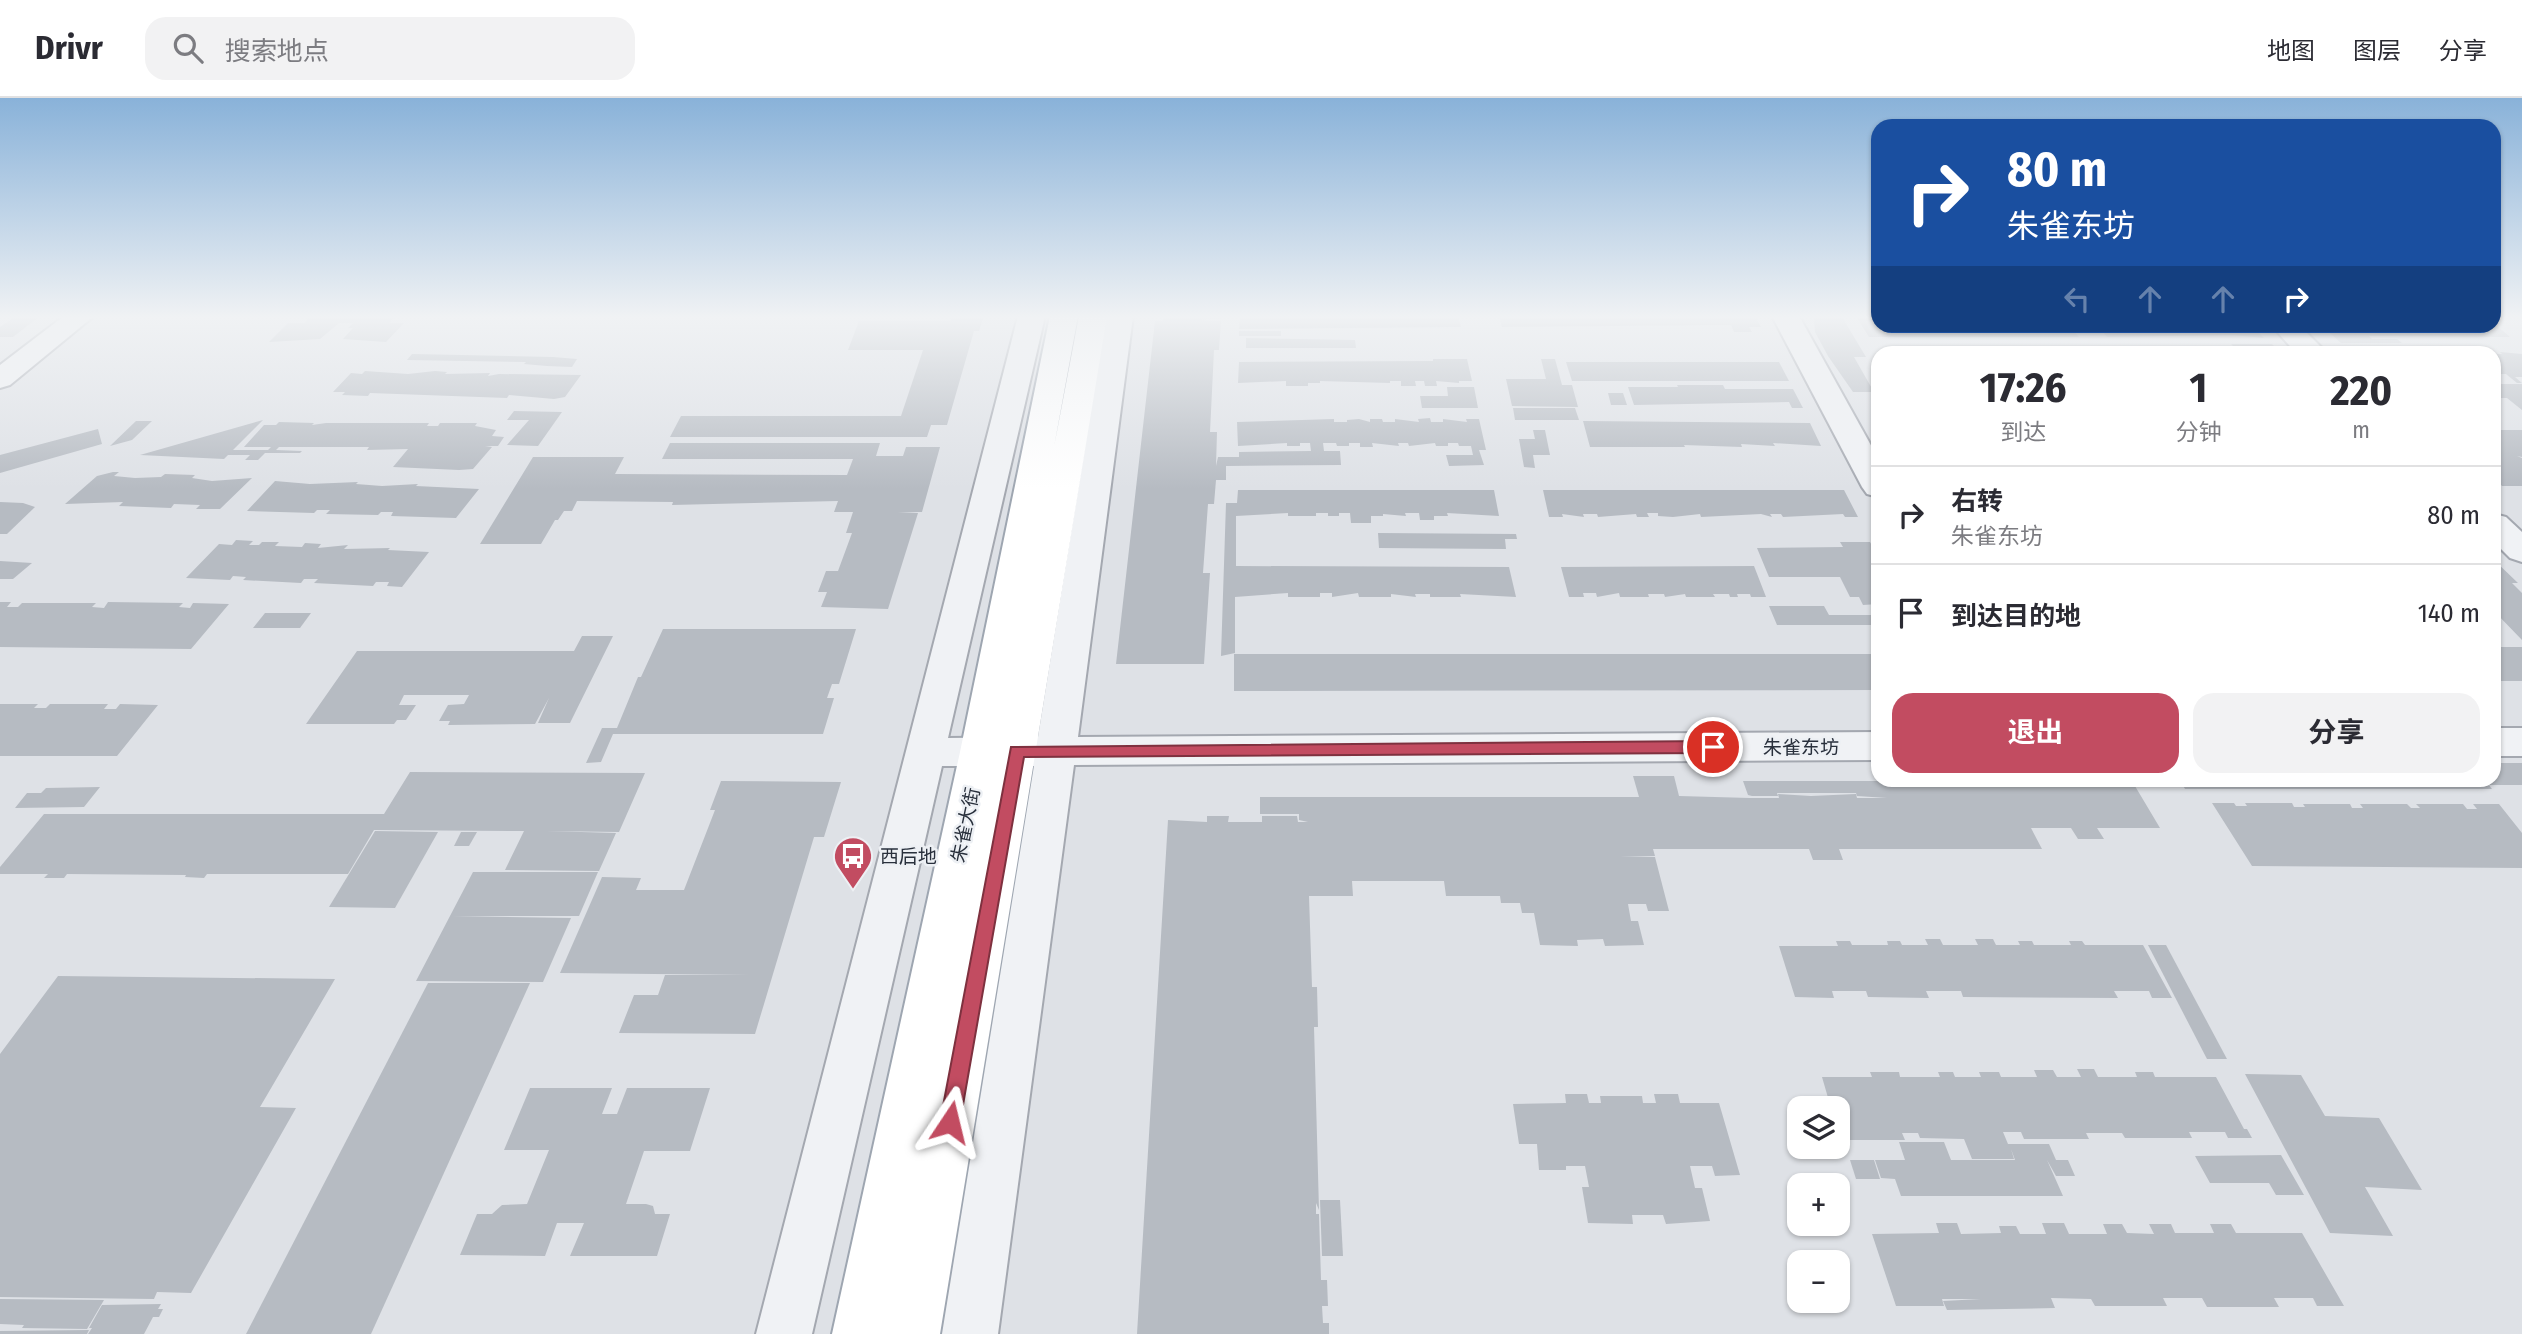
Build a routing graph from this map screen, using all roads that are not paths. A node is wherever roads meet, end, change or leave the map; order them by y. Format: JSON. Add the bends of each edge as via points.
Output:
{"nodes":[{"id":1,"x":1017,"y":374,"type":"edge"},
{"id":2,"x":1058,"y":374,"type":"edge"},
{"id":3,"x":1083,"y":374,"type":"edge"},
{"id":4,"x":1107,"y":374,"type":"edge"},
{"id":5,"x":1816,"y":374,"type":"edge"},
{"id":6,"x":1871,"y":474,"type":"edge"},
{"id":7,"x":2504,"y":526,"type":"edge"},
{"id":8,"x":2522,"y":551,"type":"edge"},
{"id":9,"x":2501,"y":742,"type":"edge"},
{"id":10,"x":2522,"y":742,"type":"edge"},
{"id":11,"x":1871,"y":746,"type":"edge"},
{"id":12,"x":925,"y":752,"type":"junction"},
{"id":13,"x":1018,"y":752,"type":"junction"},
{"id":14,"x":784,"y":1334,"type":"edge"},
{"id":15,"x":860,"y":1334,"type":"edge"},
{"id":16,"x":912,"y":1334,"type":"edge"},
{"id":17,"x":970,"y":1334,"type":"edge"}],
"edges":[{"from":1,"to":12,"type":"street"},
{"from":2,"to":13,"type":"main road","name":"朱雀大街"},
{"from":3,"to":13,"type":"main road","name":"朱雀大街"},
{"from":4,"to":13,"type":"street"},
{"from":5,"to":6,"type":"street"},
{"from":7,"to":8,"type":"street"},
{"from":9,"to":10,"type":"street"},
{"from":11,"to":13,"type":"street","name":"朱雀东坊"},
{"from":12,"to":13,"type":"street","name":"朱雀东坊"},
{"from":12,"to":14,"type":"street"},
{"from":13,"to":15,"type":"main road","name":"朱雀大街"},
{"from":13,"to":16,"type":"main road","name":"朱雀大街"},
{"from":13,"to":17,"type":"street"}]}
